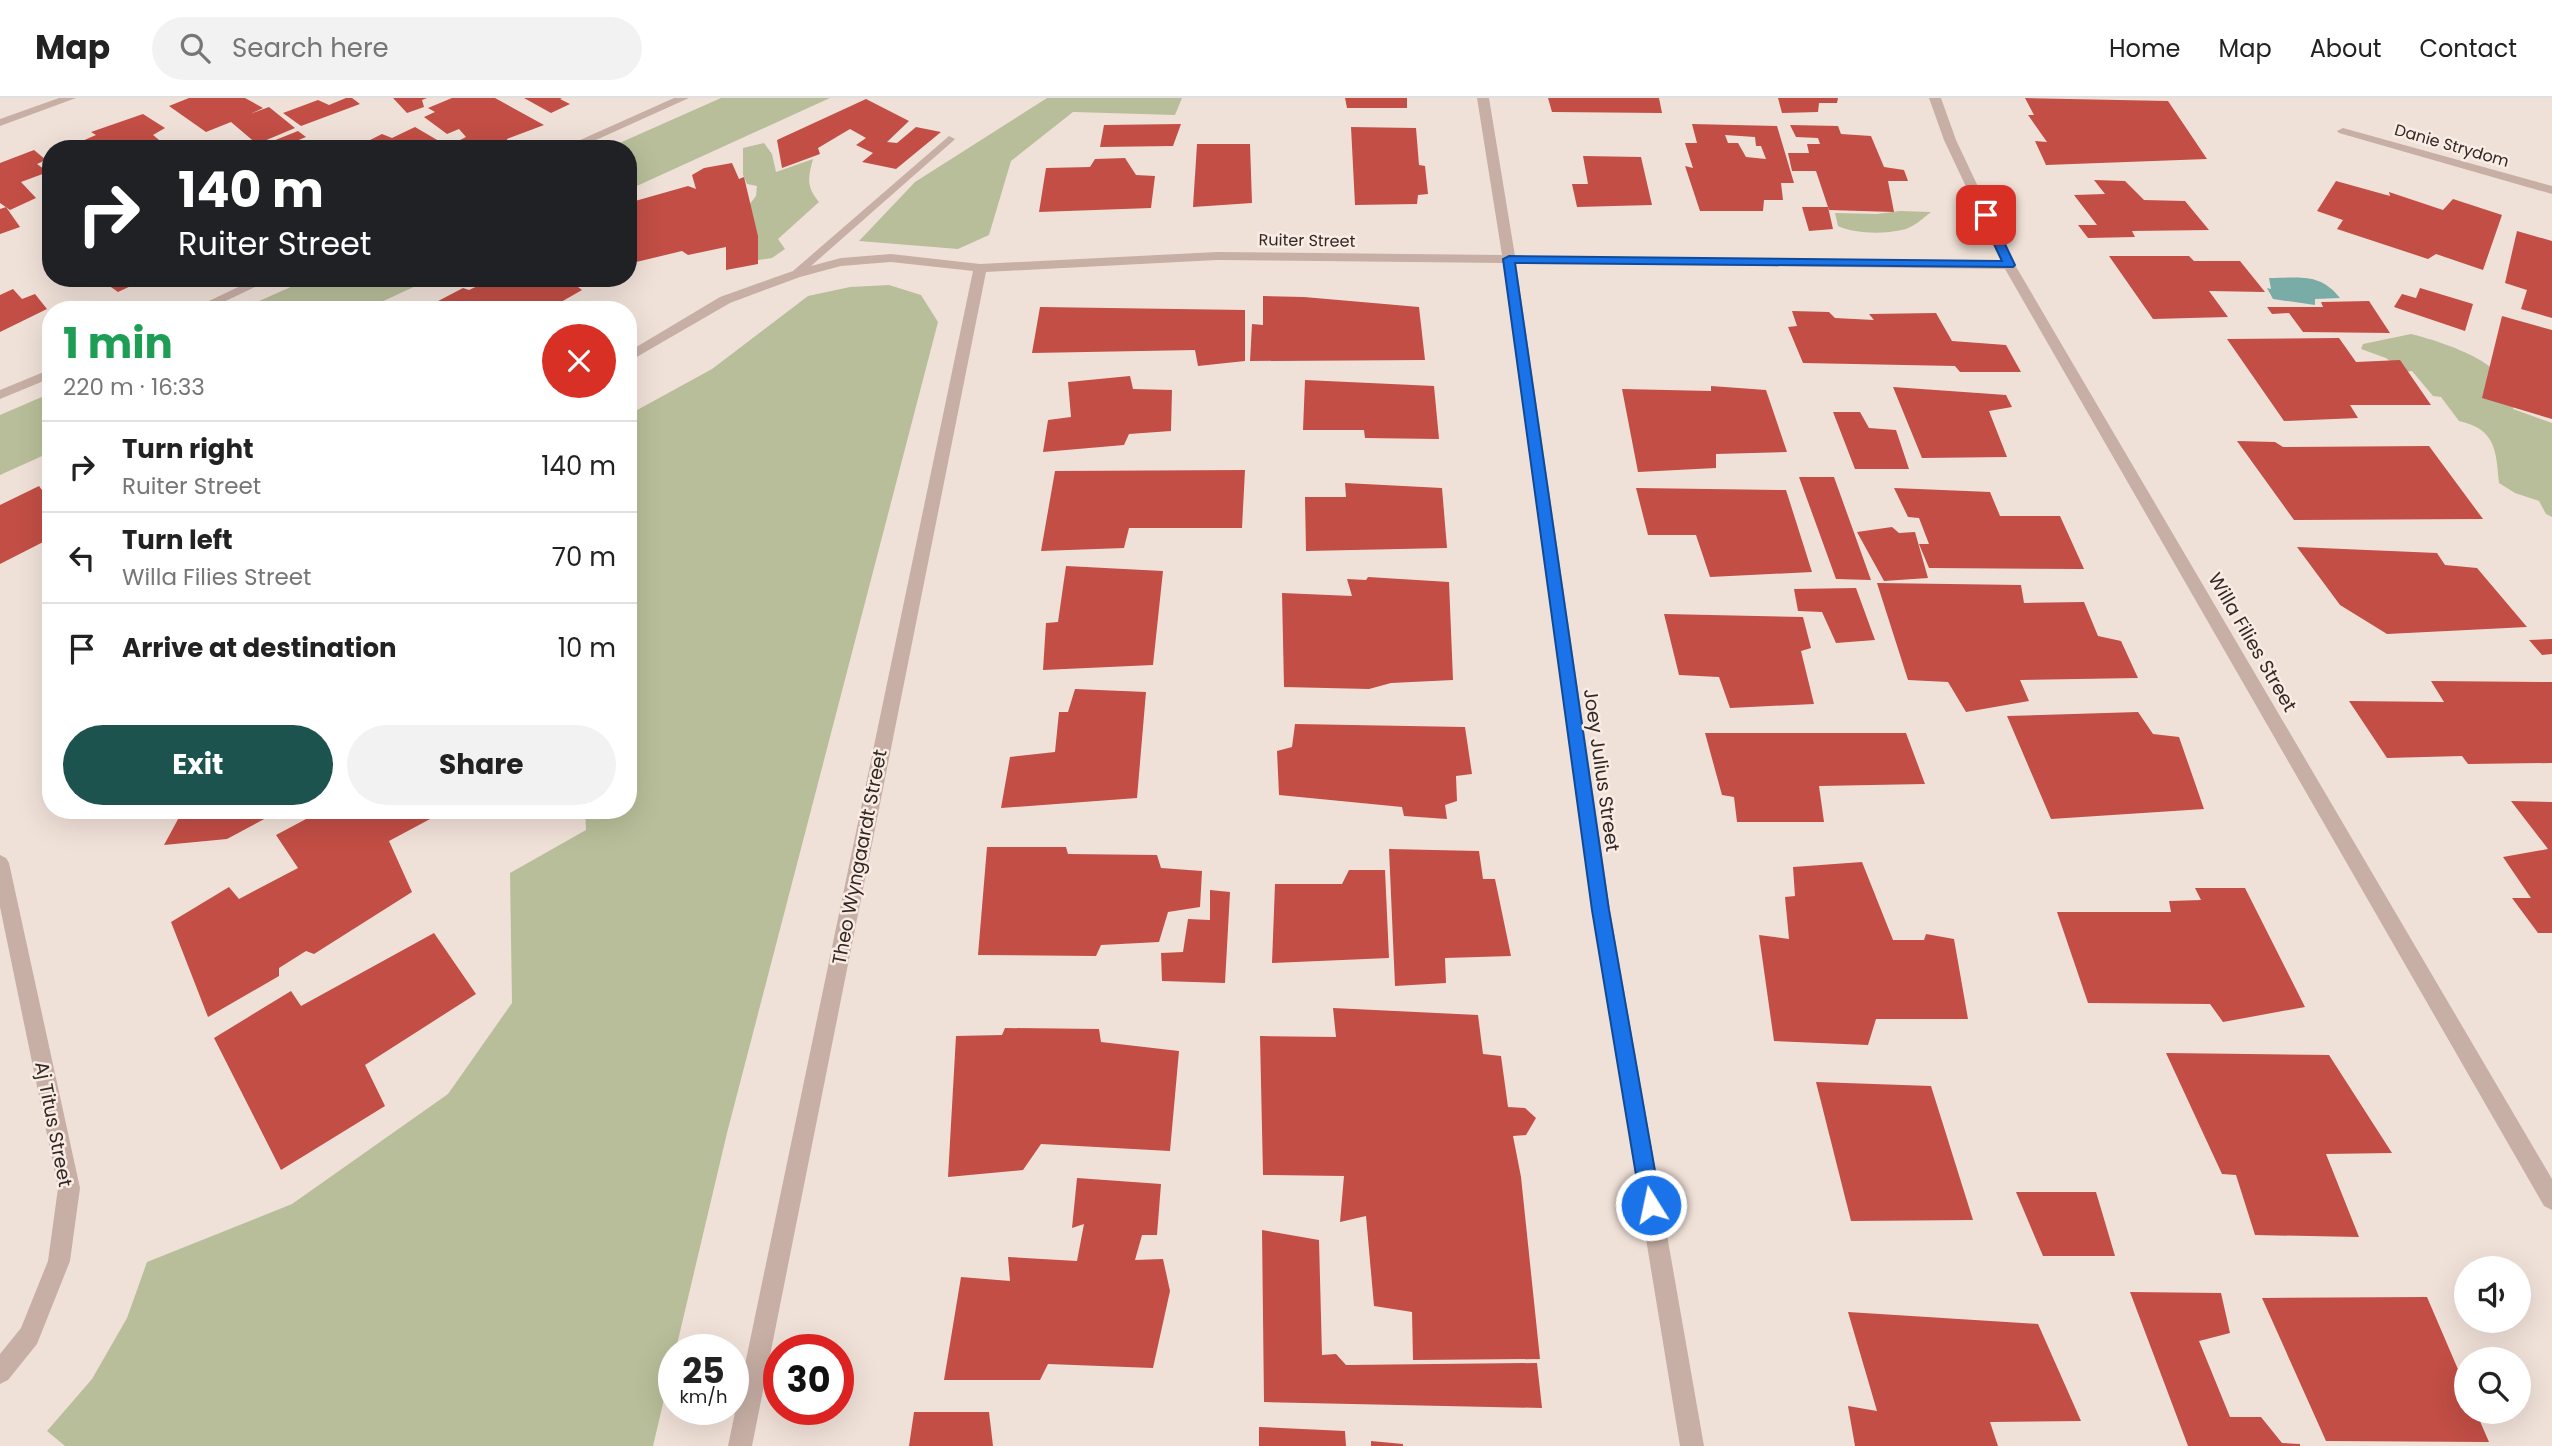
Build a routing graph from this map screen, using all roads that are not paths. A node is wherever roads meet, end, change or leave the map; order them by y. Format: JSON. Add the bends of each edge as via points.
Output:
{"nodes":[{"id":1,"x":69,"y":98,"type":"edge"},
{"id":2,"x":683,"y":98,"type":"edge"},
{"id":3,"x":1483,"y":98,"type":"edge"},
{"id":4,"x":1935,"y":98,"type":"edge"},
{"id":5,"x":0,"y":123,"type":"edge"},
{"id":6,"x":2343,"y":131,"type":"dead end"},
{"id":7,"x":949,"y":139,"type":"dead end"},
{"id":8,"x":587,"y":140,"type":"edge"},
{"id":9,"x":2552,"y":190,"type":"edge"},
{"id":10,"x":1509,"y":259,"type":"junction"},
{"id":11,"x":2009,"y":265,"type":"junction"},
{"id":12,"x":980,"y":268,"type":"junction"},
{"id":13,"x":795,"y":274,"type":"junction"},
{"id":14,"x":248,"y":287,"type":"edge"},
{"id":15,"x":216,"y":301,"type":"edge"},
{"id":16,"x":637,"y":353,"type":"edge"},
{"id":17,"x":42,"y":377,"type":"edge"},
{"id":18,"x":0,"y":395,"type":"edge"},
{"id":19,"x":0,"y":863,"type":"edge"},
{"id":20,"x":2552,"y":1199,"type":"edge"},
{"id":21,"x":0,"y":1372,"type":"edge"},
{"id":22,"x":740,"y":1446,"type":"edge"},
{"id":23,"x":1692,"y":1446,"type":"edge"}],
"edges":[{"from":1,"to":5,"type":"street"},
{"from":2,"to":8,"type":"street"},
{"from":3,"to":10,"type":"street","name":"Joey Julius Street"},
{"from":4,"to":11,"type":"street","name":"Willa Filies Street"},
{"from":6,"to":9,"type":"street","name":"Danie Strydom"},
{"from":7,"to":13,"type":"street"},
{"from":10,"to":11,"type":"street","name":"Ruiter Street"},
{"from":10,"to":12,"type":"street","name":"Ruiter Street","via":[[1217,256]]},
{"from":10,"to":23,"type":"street","name":"Joey Julius Street","via":[[1601,910]]},
{"from":11,"to":20,"type":"street","name":"Willa Filies Street"},
{"from":12,"to":13,"type":"street","name":"Ruiter Street","via":[[891,258],[841,262]]},
{"from":12,"to":22,"type":"street","name":"Theo Wyngaardt Street"},
{"from":13,"to":16,"type":"street","name":"Ruiter Street","via":[[725,300]]},
{"from":14,"to":15,"type":"street"},
{"from":17,"to":18,"type":"street"},
{"from":19,"to":21,"type":"street","name":"Aj Titus Street","via":[[69,1188],[59,1261],[29,1336]]}]}
